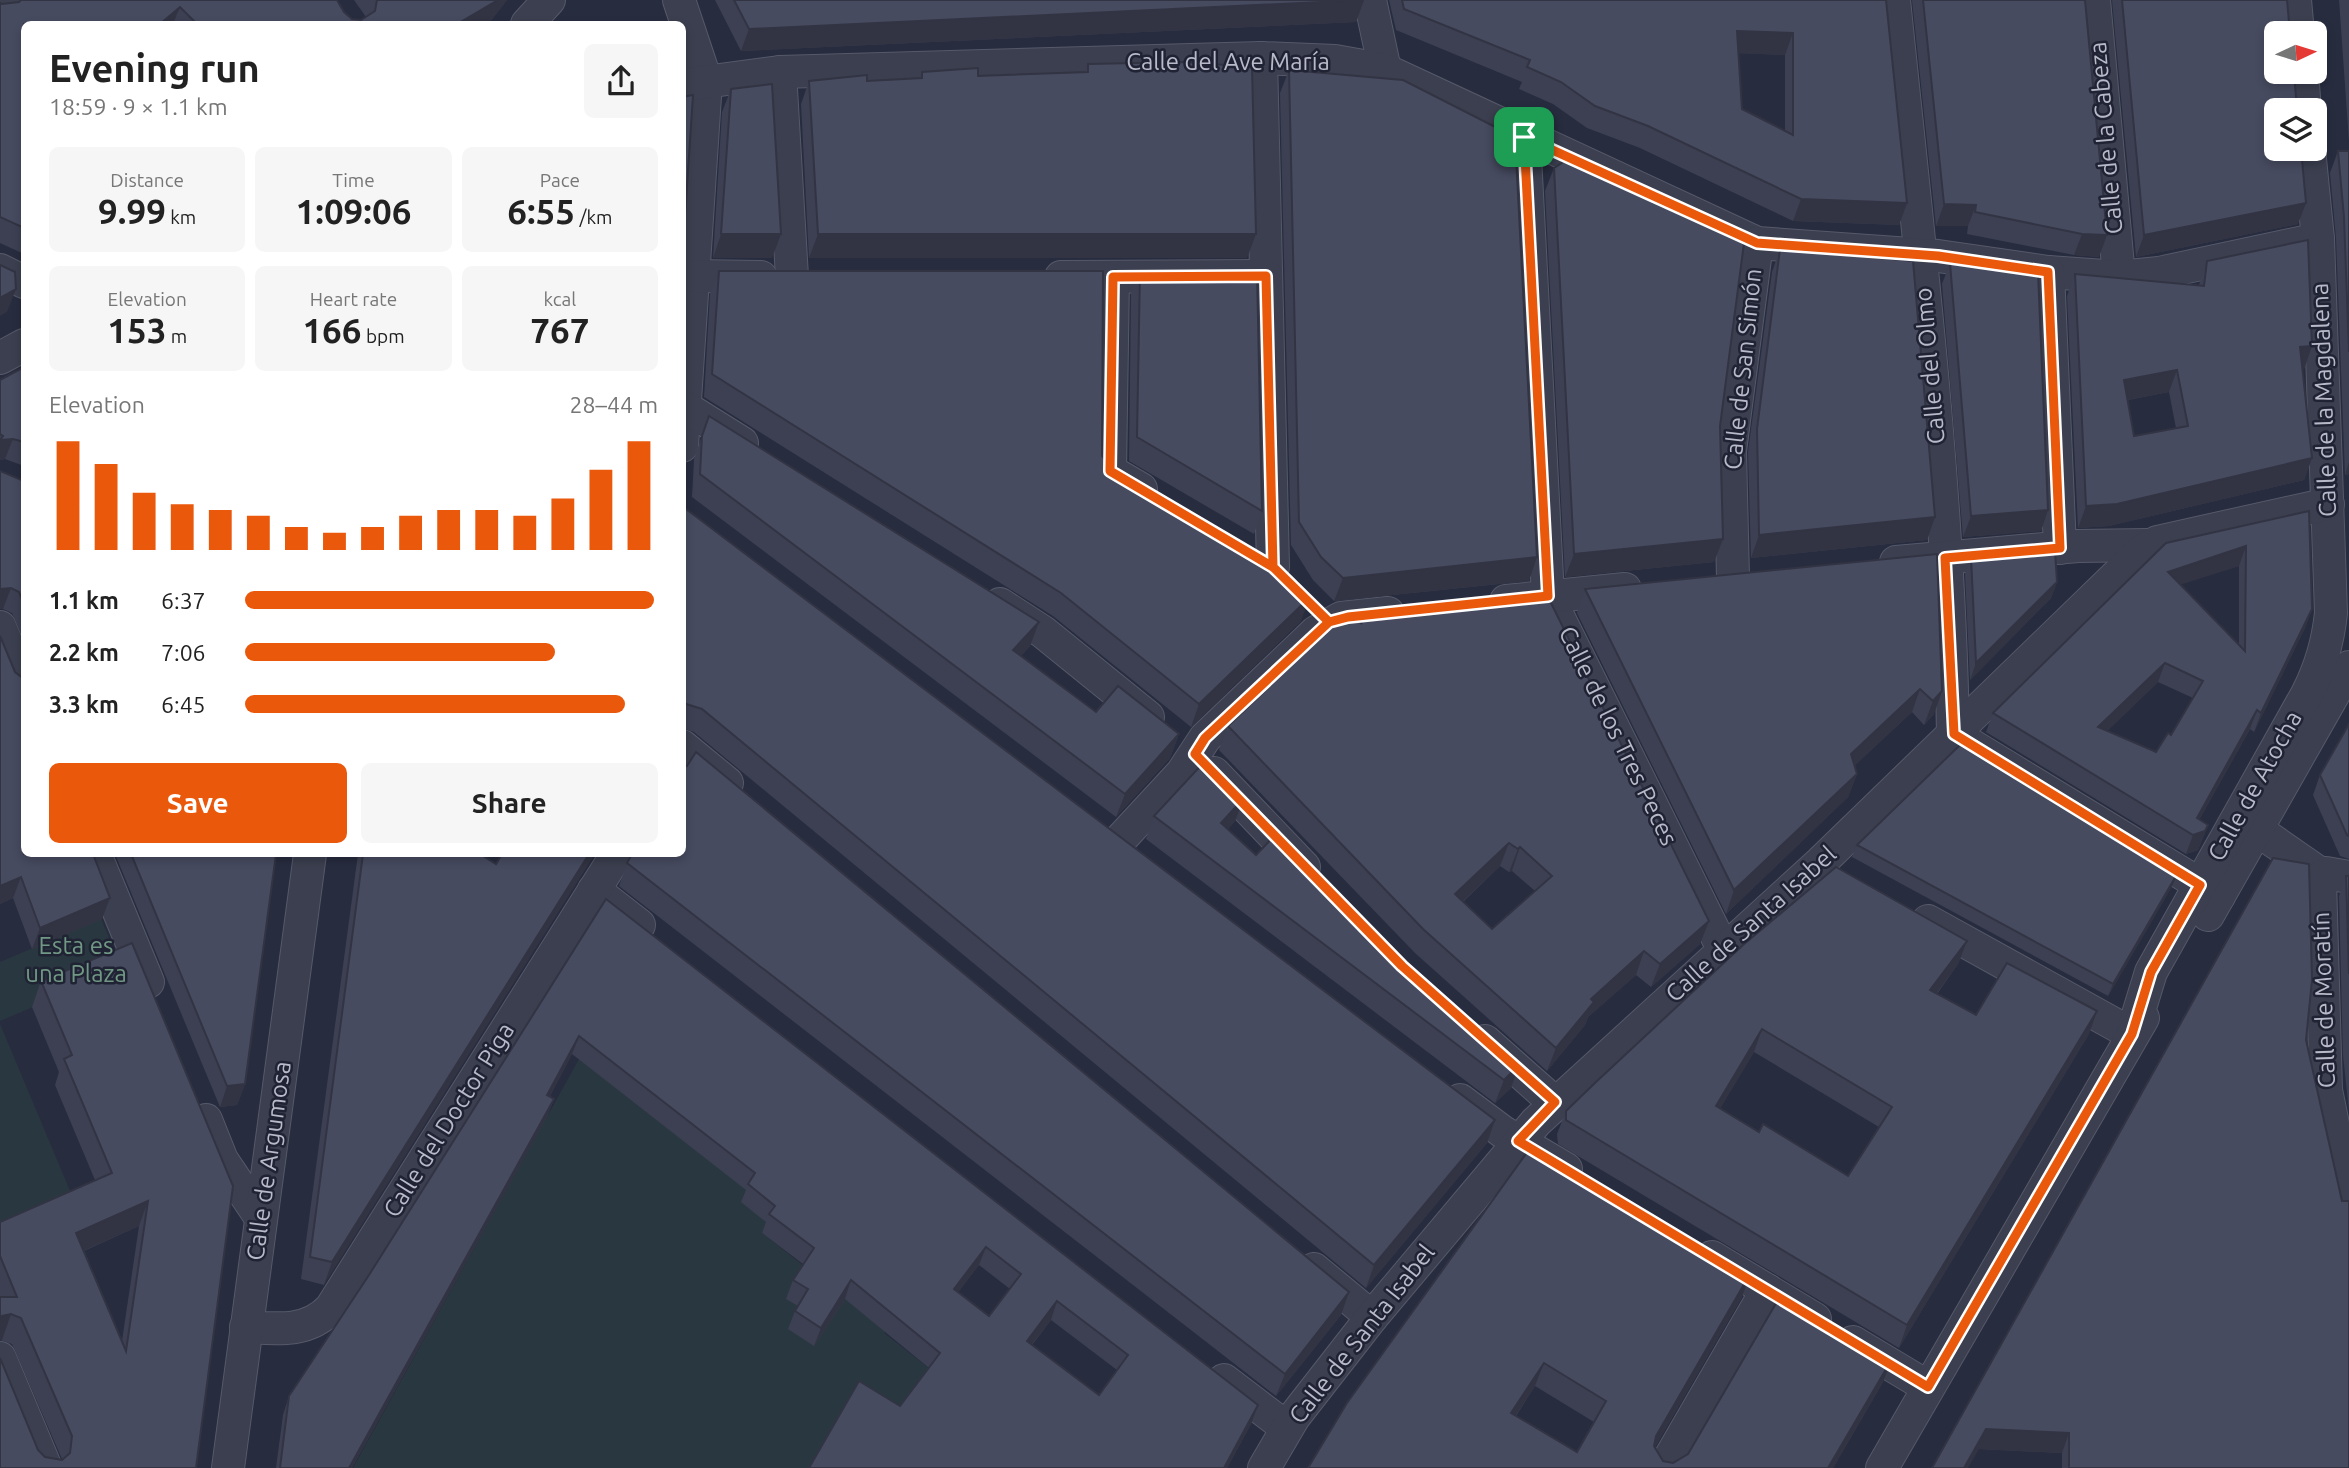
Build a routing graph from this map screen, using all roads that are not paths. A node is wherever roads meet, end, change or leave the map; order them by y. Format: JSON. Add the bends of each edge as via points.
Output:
{"nodes":[{"id":1,"x":549,"y":0,"type":"edge"},
{"id":2,"x":679,"y":0,"type":"edge"},
{"id":3,"x":1370,"y":0,"type":"edge"},
{"id":4,"x":1894,"y":0,"type":"edge"},
{"id":5,"x":2094,"y":0,"type":"edge"},
{"id":6,"x":2295,"y":0,"type":"edge"},
{"id":7,"x":530,"y":21,"type":"edge"},
{"id":8,"x":683,"y":21,"type":"edge"},
{"id":9,"x":2297,"y":21,"type":"edge"},
{"id":10,"x":686,"y":39,"type":"edge"},
{"id":11,"x":1261,"y":58,"type":"junction"},
{"id":12,"x":1385,"y":70,"type":"junction"},
{"id":13,"x":780,"y":72,"type":"junction"},
{"id":14,"x":694,"y":83,"type":"edge"},
{"id":15,"x":1524,"y":137,"type":"junction"},
{"id":16,"x":2310,"y":161,"type":"edge"},
{"id":17,"x":2318,"y":239,"type":"junction"},
{"id":18,"x":1757,"y":243,"type":"junction"},
{"id":19,"x":1921,"y":255,"type":"junction"},
{"id":20,"x":0,"y":270,"type":"edge"},
{"id":21,"x":2048,"y":272,"type":"junction"},
{"id":22,"x":694,"y":276,"type":"junction"},
{"id":23,"x":1266,"y":276,"type":"junction"},
{"id":24,"x":792,"y":277,"type":"junction"},
{"id":25,"x":826,"y":277,"type":"edge"},
{"id":26,"x":1031,"y":277,"type":"edge"},
{"id":27,"x":1113,"y":277,"type":"junction"},
{"id":28,"x":2119,"y":277,"type":"junction"},
{"id":29,"x":21,"y":280,"type":"edge"},
{"id":30,"x":21,"y":347,"type":"edge"},
{"id":31,"x":0,"y":358,"type":"edge"},
{"id":32,"x":686,"y":408,"type":"joint"},
{"id":33,"x":768,"y":459,"type":"edge"},
{"id":34,"x":2328,"y":504,"type":"junction"},
{"id":35,"x":1168,"y":505,"type":"edge"},
{"id":36,"x":2149,"y":545,"type":"junction"},
{"id":37,"x":1238,"y":546,"type":"edge"},
{"id":38,"x":2060,"y":548,"type":"junction"},
{"id":39,"x":1945,"y":558,"type":"junction"},
{"id":40,"x":1866,"y":565,"type":"edge"},
{"id":41,"x":1733,"y":578,"type":"edge"},
{"id":42,"x":1654,"y":586,"type":"edge"},
{"id":43,"x":979,"y":590,"type":"edge"},
{"id":44,"x":1301,"y":595,"type":"junction"},
{"id":45,"x":1548,"y":596,"type":"junction"},
{"id":46,"x":1482,"y":603,"type":"edge"},
{"id":47,"x":1415,"y":610,"type":"edge"},
{"id":48,"x":0,"y":626,"type":"edge"},
{"id":49,"x":2337,"y":659,"type":"edge"},
{"id":50,"x":21,"y":678,"type":"edge"},
{"id":51,"x":1954,"y":734,"type":"junction"},
{"id":52,"x":686,"y":750,"type":"edge"},
{"id":53,"x":1195,"y":754,"type":"junction"},
{"id":54,"x":748,"y":800,"type":"edge"},
{"id":55,"x":2256,"y":829,"type":"junction"},
{"id":56,"x":1119,"y":841,"type":"edge"},
{"id":57,"x":96,"y":857,"type":"edge"},
{"id":58,"x":310,"y":857,"type":"edge"},
{"id":59,"x":615,"y":857,"type":"edge"},
{"id":60,"x":2330,"y":878,"type":"edge"},
{"id":61,"x":1326,"y":889,"type":"edge"},
{"id":62,"x":594,"y":890,"type":"junction"},
{"id":63,"x":2209,"y":891,"type":"junction"},
{"id":64,"x":1905,"y":908,"type":"edge"},
{"id":65,"x":660,"y":941,"type":"edge"},
{"id":66,"x":1723,"y":948,"type":"junction"},
{"id":67,"x":158,"y":1007,"type":"edge"},
{"id":68,"x":1465,"y":1024,"type":"edge"},
{"id":69,"x":2132,"y":1034,"type":"junction"},
{"id":70,"x":1438,"y":1083,"type":"edge"},
{"id":71,"x":196,"y":1096,"type":"edge"},
{"id":72,"x":1555,"y":1102,"type":"junction"},
{"id":73,"x":1518,"y":1141,"type":"junction"},
{"id":74,"x":1592,"y":1184,"type":"edge"},
{"id":75,"x":2349,"y":1203,"type":"edge"},
{"id":76,"x":261,"y":1218,"type":"junction"},
{"id":77,"x":1685,"y":1241,"type":"edge"},
{"id":78,"x":1293,"y":1252,"type":"edge"},
{"id":79,"x":1767,"y":1290,"type":"junction"},
{"id":80,"x":1372,"y":1317,"type":"junction"},
{"id":81,"x":246,"y":1327,"type":"junction"},
{"id":82,"x":0,"y":1358,"type":"edge"},
{"id":83,"x":1204,"y":1364,"type":"edge"},
{"id":84,"x":1928,"y":1387,"type":"junction"},
{"id":85,"x":1287,"y":1428,"type":"junction"},
{"id":86,"x":47,"y":1468,"type":"edge"},
{"id":87,"x":228,"y":1468,"type":"edge"},
{"id":88,"x":1264,"y":1468,"type":"edge"},
{"id":89,"x":1664,"y":1468,"type":"edge"},
{"id":90,"x":1882,"y":1468,"type":"edge"}],
"edges":[{"from":1,"to":7,"type":"street"},
{"from":2,"to":8,"type":"street"},
{"from":3,"to":12,"type":"street"},
{"from":4,"to":19,"type":"street","name":"Calle del Olmo"},
{"from":5,"to":28,"type":"street","name":"Calle de la Cabeza"},
{"from":6,"to":9,"type":"street"},
{"from":10,"to":14,"type":"street"},
{"from":11,"to":12,"type":"street","name":"Calle del Ave María","via":[[1335,61]]},
{"from":11,"to":13,"type":"street","name":"Calle del Ave María"},
{"from":11,"to":23,"type":"street"},
{"from":12,"to":15,"type":"street","name":"Calle del Ave María"},
{"from":13,"to":14,"type":"street","name":"Calle del Ave María"},
{"from":13,"to":24,"type":"street"},
{"from":14,"to":22,"type":"street"},
{"from":15,"to":18,"type":"street","name":"Calle del Ave María"},
{"from":15,"to":45,"type":"street","name":"Calle de los Tres Peces"},
{"from":16,"to":17,"type":"street","name":"Calle de la Magdalena"},
{"from":17,"to":28,"type":"street","name":"Calle del Ave María","via":[[2159,273]]},
{"from":17,"to":34,"type":"street","name":"Calle de la Magdalena"},
{"from":18,"to":19,"type":"street","name":"Calle del Ave María"},
{"from":18,"to":41,"type":"street","name":"Calle de San Simón","via":[[1730,452]]},
{"from":19,"to":21,"type":"street","name":"Calle del Ave María"},
{"from":19,"to":39,"type":"street","name":"Calle del Olmo"},
{"from":20,"to":29,"type":"street"},
{"from":21,"to":28,"type":"street","name":"Calle del Ave María"},
{"from":21,"to":38,"type":"street"},
{"from":22,"to":24,"type":"street"},
{"from":22,"to":32,"type":"street"},
{"from":23,"to":27,"type":"street"},
{"from":23,"to":44,"type":"street"},
{"from":24,"to":25,"type":"street"},
{"from":26,"to":27,"type":"street"},
{"from":27,"to":35,"type":"street","via":[[1110,471]]},
{"from":30,"to":31,"type":"street"},
{"from":32,"to":33,"type":"street"},
{"from":34,"to":36,"type":"street"},
{"from":34,"to":49,"type":"street","name":"Calle de la Magdalena"},
{"from":36,"to":38,"type":"street"},
{"from":36,"to":51,"type":"street","name":"Calle de Santa Isabel"},
{"from":37,"to":44,"type":"street"},
{"from":38,"to":39,"type":"street"},
{"from":39,"to":40,"type":"street"},
{"from":39,"to":51,"type":"street","name":"Calle del Olmo"},
{"from":42,"to":45,"type":"street"},
{"from":43,"to":53,"type":"street","via":[[1043,632]]},
{"from":44,"to":47,"type":"street","via":[[1348,617]]},
{"from":44,"to":53,"type":"street"},
{"from":45,"to":46,"type":"street"},
{"from":45,"to":66,"type":"street","name":"Calle de los Tres Peces"},
{"from":48,"to":50,"type":"street"},
{"from":49,"to":55,"type":"street","name":"Calle de Atocha"},
{"from":49,"to":63,"type":"street","name":"Calle de Atocha","via":[[2307,694]]},
{"from":51,"to":63,"type":"street"},
{"from":51,"to":66,"type":"street","name":"Calle de Santa Isabel","via":[[1833,868]]},
{"from":52,"to":54,"type":"street"},
{"from":53,"to":56,"type":"street"},
{"from":53,"to":61,"type":"street"},
{"from":55,"to":60,"type":"street"},
{"from":55,"to":63,"type":"street","name":"Calle de Atocha"},
{"from":57,"to":67,"type":"street"},
{"from":58,"to":76,"type":"street","name":"Calle de Argumosa"},
{"from":59,"to":62,"type":"street","name":"Calle del Doctor Piga"},
{"from":60,"to":75,"type":"street","name":"Calle de Moratín","via":[[2326,1090]]},
{"from":62,"to":65,"type":"street"},
{"from":62,"to":81,"type":"street","name":"Calle del Doctor Piga","via":[[331,1308],[305,1326]]},
{"from":63,"to":69,"type":"street","name":"Calle de Atocha","via":[[2169,982]]},
{"from":64,"to":69,"type":"street"},
{"from":66,"to":72,"type":"street","name":"Calle de Santa Isabel"},
{"from":68,"to":72,"type":"street"},
{"from":69,"to":84,"type":"street","name":"Calle de Atocha"},
{"from":70,"to":73,"type":"street"},
{"from":71,"to":76,"type":"street","via":[[222,1160]]},
{"from":72,"to":73,"type":"street","name":"Calle de Santa Isabel"},
{"from":73,"to":74,"type":"street"},
{"from":73,"to":80,"type":"street","name":"Calle de Santa Isabel"},
{"from":76,"to":81,"type":"street","name":"Calle de Argumosa"},
{"from":77,"to":79,"type":"street"},
{"from":78,"to":80,"type":"street"},
{"from":79,"to":84,"type":"street"},
{"from":79,"to":89,"type":"street"},
{"from":80,"to":85,"type":"street","name":"Calle de Santa Isabel"},
{"from":81,"to":87,"type":"street","name":"Calle de Argumosa"},
{"from":82,"to":86,"type":"street"},
{"from":83,"to":85,"type":"street"},
{"from":84,"to":90,"type":"street","name":"Calle de Atocha"},
{"from":85,"to":88,"type":"street","name":"Calle de Santa Isabel"}]}
